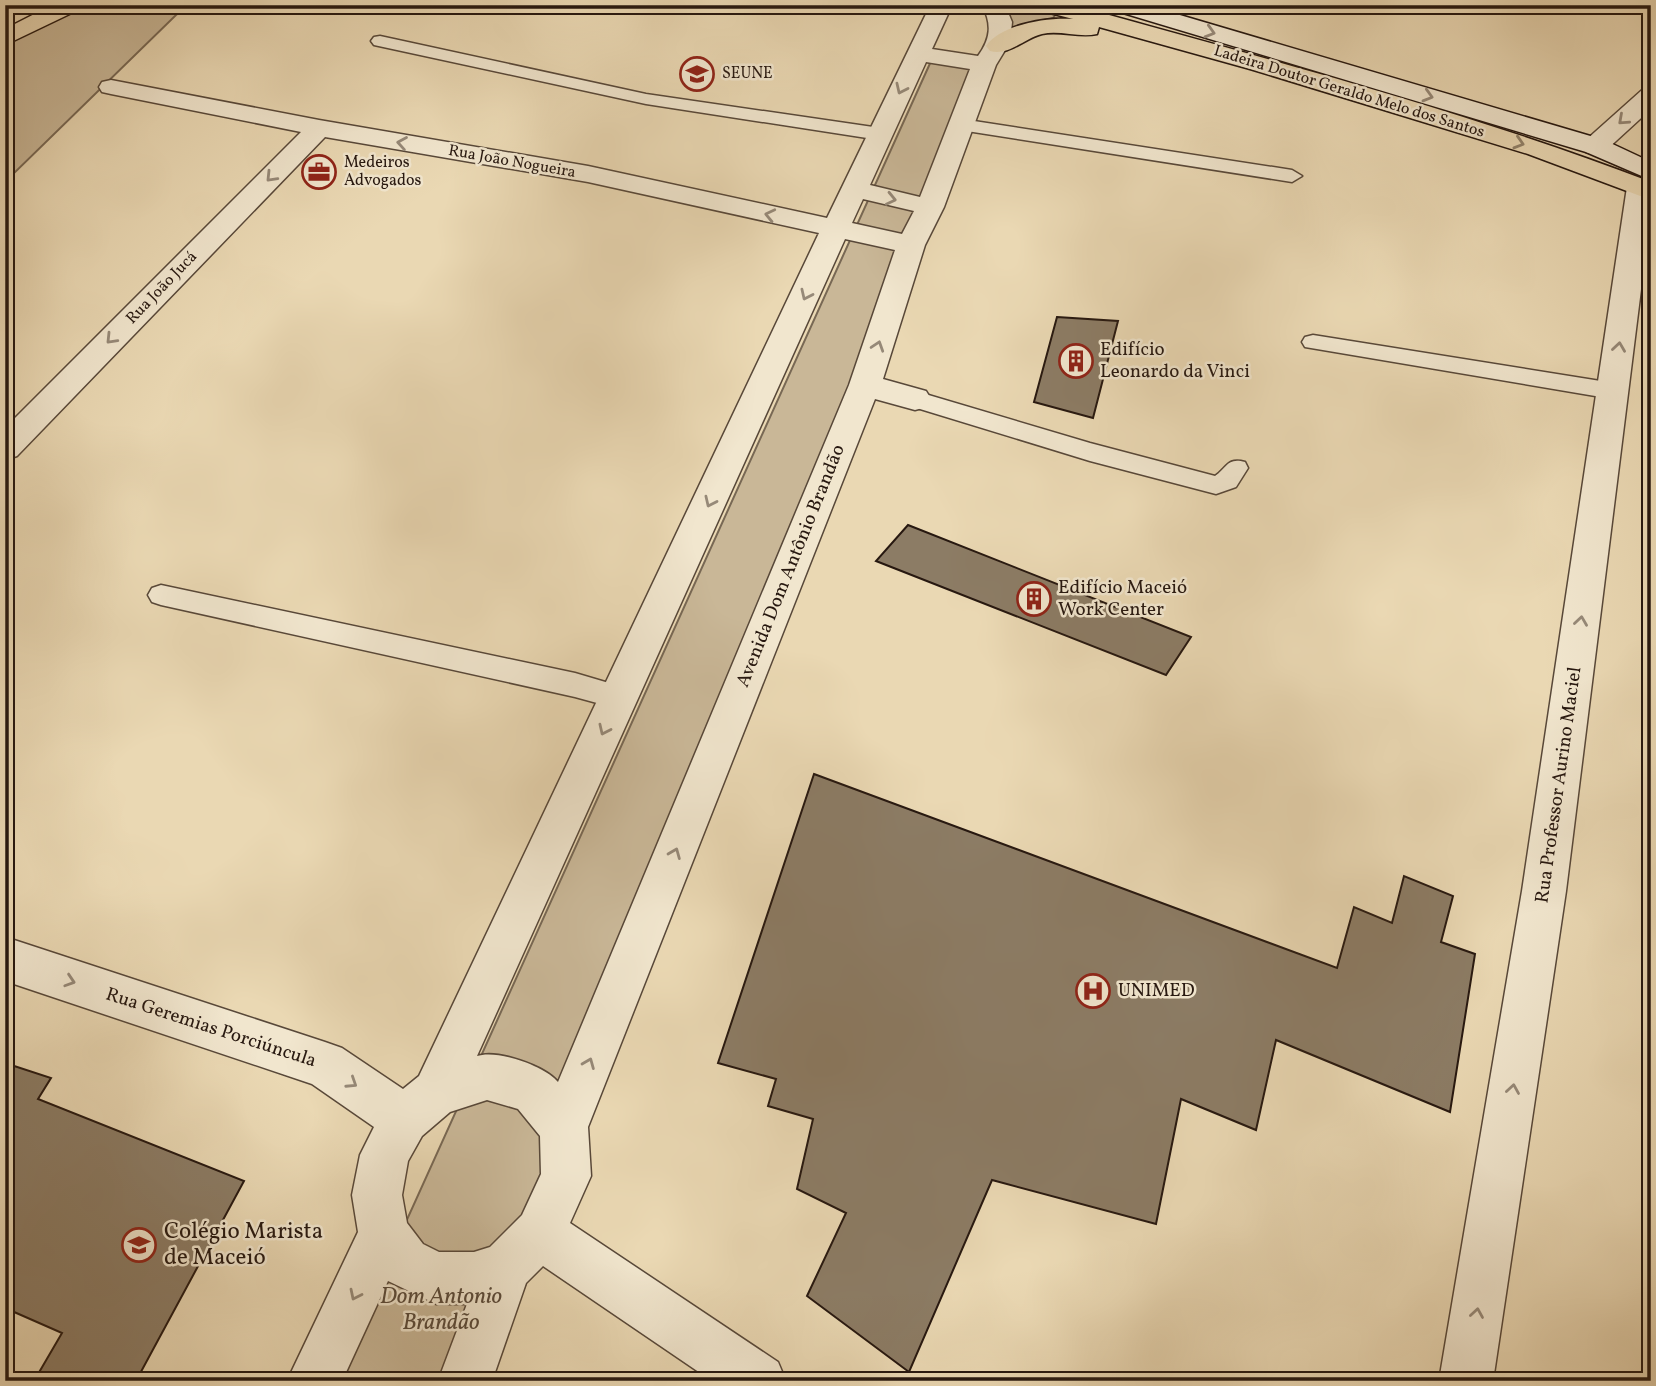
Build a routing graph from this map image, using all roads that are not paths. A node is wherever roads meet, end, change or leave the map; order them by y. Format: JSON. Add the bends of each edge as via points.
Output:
{"nodes":[{"id":1,"x":28,"y":5,"type":"edge"},
{"id":2,"x":70,"y":5,"type":"edge"},
{"id":3,"x":935,"y":5,"type":"edge"},
{"id":4,"x":993,"y":5,"type":"edge"},
{"id":5,"x":1121,"y":5,"type":"edge"},
{"id":6,"x":1054,"y":7,"type":"edge"},
{"id":7,"x":5,"y":16,"type":"edge"},
{"id":8,"x":5,"y":38,"type":"edge"},
{"id":9,"x":380,"y":41,"type":"dead end"},
{"id":10,"x":918,"y":54,"type":"junction"},
{"id":11,"x":991,"y":55,"type":"junction"},
{"id":12,"x":111,"y":87,"type":"dead end"},
{"id":13,"x":1651,"y":96,"type":"edge"},
{"id":14,"x":961,"y":125,"type":"junction"},
{"id":15,"x":318,"y":128,"type":"junction"},
{"id":16,"x":1478,"y":130,"type":"junction"},
{"id":17,"x":880,"y":134,"type":"junction"},
{"id":18,"x":1595,"y":146,"type":"junction"},
{"id":19,"x":1292,"y":176,"type":"dead end"},
{"id":20,"x":1647,"y":184,"type":"edge"},
{"id":21,"x":853,"y":189,"type":"junction"},
{"id":22,"x":930,"y":207,"type":"junction"},
{"id":23,"x":836,"y":230,"type":"junction"},
{"id":24,"x":911,"y":246,"type":"junction"},
{"id":25,"x":1313,"y":342,"type":"dead end"},
{"id":26,"x":865,"y":385,"type":"junction"},
{"id":27,"x":1613,"y":391,"type":"junction"},
{"id":28,"x":915,"y":399,"type":"joint"},
{"id":29,"x":5,"y":447,"type":"edge"},
{"id":30,"x":1236,"y":468,"type":"dead end"},
{"id":31,"x":161,"y":595,"type":"dead end"},
{"id":32,"x":620,"y":697,"type":"junction"},
{"id":33,"x":5,"y":960,"type":"edge"},
{"id":34,"x":421,"y":1106,"type":"junction"},
{"id":35,"x":564,"y":1126,"type":"junction"},
{"id":36,"x":384,"y":1234,"type":"junction"},
{"id":37,"x":523,"y":1250,"type":"junction"},
{"id":38,"x":314,"y":1381,"type":"edge"},
{"id":39,"x":465,"y":1381,"type":"edge"},
{"id":40,"x":759,"y":1381,"type":"edge"},
{"id":41,"x":1466,"y":1381,"type":"edge"}],
"edges":[{"from":1,"to":7,"type":"highway"},
{"from":2,"to":8,"type":"highway"},
{"from":3,"to":10,"type":"street","via":[[938,12]]},
{"from":4,"to":11,"type":"street","name":"Avenida Dom Antônio Brandão","via":[[1002,21]]},
{"from":5,"to":18,"type":"street","name":"Ladeira Doutor Geraldo Melo dos Santos","one_way":true},
{"from":6,"to":16,"type":"highway","name":"Ladeira Doutor Geraldo Melo dos Santos"},
{"from":9,"to":17,"type":"lane","via":[[646,99]]},
{"from":10,"to":11,"type":"street"},
{"from":10,"to":17,"type":"street","one_way":true},
{"from":11,"to":14,"type":"street","name":"Avenida Dom Antônio Brandão"},
{"from":11,"to":16,"type":"highway","via":[[1024,30],[1074,26],[1394,118]]},
{"from":12,"to":15,"type":"street","name":"Rua João Nogueira"},
{"from":13,"to":18,"type":"street","one_way":true},
{"from":14,"to":19,"type":"lane"},
{"from":14,"to":22,"type":"street","name":"Avenida Dom Antônio Brandão"},
{"from":23,"to":15,"type":"street","name":"Rua João Nogueira","one_way":true,"via":[[588,174]]},
{"from":15,"to":29,"type":"street","name":"Rua João Jucá","one_way":true},
{"from":16,"to":20,"type":"highway","name":"Ladeira Doutor Geraldo Melo dos Santos","one_way":true},
{"from":17,"to":21,"type":"street"},
{"from":18,"to":20,"type":"street","name":"Ladeira Doutor Geraldo Melo dos Santos"},
{"from":27,"to":20,"type":"street","name":"Rua Professor Aurino Maciel","one_way":true},
{"from":21,"to":22,"type":"street","one_way":true},
{"from":21,"to":23,"type":"street"},
{"from":22,"to":24,"type":"street","name":"Avenida Dom Antônio Brandão"},
{"from":23,"to":24,"type":"street","name":"Rua João Nogueira"},
{"from":23,"to":32,"type":"street","one_way":true},
{"from":26,"to":24,"type":"street","name":"Avenida Dom Antônio Brandão","one_way":true},
{"from":25,"to":27,"type":"lane"},
{"from":26,"to":28,"type":"street"},
{"from":35,"to":26,"type":"street","name":"Avenida Dom Antônio Brandão","one_way":true},
{"from":41,"to":27,"type":"street","name":"Rua Professor Aurino Maciel","one_way":true,"via":[[1544,891]]},
{"from":28,"to":30,"type":"lane","via":[[1216,485],[1227,481]]},
{"from":31,"to":32,"type":"lane"},
{"from":32,"to":34,"type":"street","one_way":true},
{"from":33,"to":34,"type":"street","name":"Rua Geremias Porciúncula","one_way":true,"via":[[325,1065]]},
{"from":34,"to":35,"type":"street","via":[[487,1076],[533,1089]]},
{"from":34,"to":36,"type":"street","via":[[385,1155],[377,1195]]},
{"from":35,"to":37,"type":"street","via":[[566,1176]]},
{"from":36,"to":37,"type":"street","via":[[405,1262],[436,1278],[474,1278]]},
{"from":36,"to":38,"type":"street","one_way":true},
{"from":37,"to":39,"type":"street"},
{"from":37,"to":40,"type":"street"}]}
